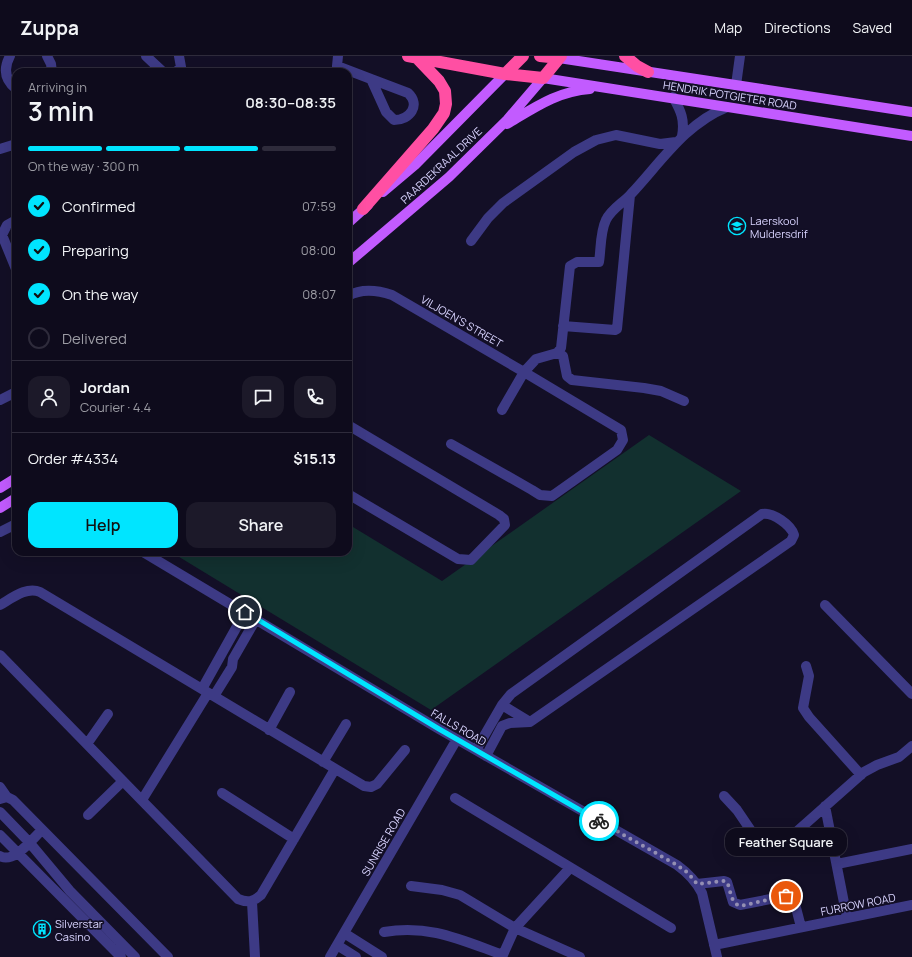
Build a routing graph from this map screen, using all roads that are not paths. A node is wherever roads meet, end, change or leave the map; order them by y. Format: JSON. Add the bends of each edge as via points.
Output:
{"nodes":[{"id":1,"x":10,"y":56,"type":"edge"},
{"id":2,"x":47,"y":56,"type":"edge"},
{"id":3,"x":146,"y":56,"type":"edge"},
{"id":4,"x":179,"y":56,"type":"edge"},
{"id":5,"x":523,"y":56,"type":"edge"},
{"id":6,"x":540,"y":56,"type":"edge"},
{"id":7,"x":625,"y":56,"type":"edge"},
{"id":8,"x":740,"y":56,"type":"edge"},
{"id":9,"x":341,"y":57,"type":"edge"},
{"id":10,"x":413,"y":57,"type":"edge"},
{"id":11,"x":560,"y":57,"type":"edge"},
{"id":12,"x":52,"y":68,"type":"edge"},
{"id":13,"x":159,"y":68,"type":"edge"},
{"id":14,"x":179,"y":68,"type":"edge"},
{"id":15,"x":342,"y":68,"type":"edge"},
{"id":16,"x":352,"y":72,"type":"edge"},
{"id":17,"x":648,"y":72,"type":"junction"},
{"id":18,"x":505,"y":74,"type":"junction"},
{"id":19,"x":0,"y":76,"type":"edge"},
{"id":20,"x":543,"y":78,"type":"junction"},
{"id":21,"x":371,"y":79,"type":"junction"},
{"id":22,"x":12,"y":85,"type":"edge"},
{"id":23,"x":736,"y":85,"type":"junction"},
{"id":24,"x":12,"y":86,"type":"edge"},
{"id":25,"x":610,"y":88,"type":"junction"},
{"id":26,"x":673,"y":97,"type":"junction"},
{"id":27,"x":912,"y":104,"type":"edge"},
{"id":28,"x":728,"y":107,"type":"junction"},
{"id":29,"x":886,"y":107,"type":"junction"},
{"id":30,"x":912,"y":112,"type":"edge"},
{"id":31,"x":494,"y":132,"type":"junction"},
{"id":32,"x":909,"y":135,"type":"edge"},
{"id":33,"x":679,"y":139,"type":"junction"},
{"id":34,"x":12,"y":145,"type":"edge"},
{"id":35,"x":0,"y":149,"type":"edge"},
{"id":36,"x":630,"y":195,"type":"junction"},
{"id":37,"x":363,"y":209,"type":"junction"},
{"id":38,"x":628,"y":216,"type":"junction"},
{"id":39,"x":352,"y":219,"type":"edge"},
{"id":40,"x":606,"y":220,"type":"junction"},
{"id":41,"x":12,"y":222,"type":"edge"},
{"id":42,"x":471,"y":241,"type":"dead end"},
{"id":43,"x":12,"y":259,"type":"edge"},
{"id":44,"x":352,"y":260,"type":"edge"},
{"id":45,"x":352,"y":295,"type":"edge"},
{"id":46,"x":563,"y":326,"type":"junction"},
{"id":47,"x":557,"y":353,"type":"junction"},
{"id":48,"x":527,"y":368,"type":"junction"},
{"id":49,"x":12,"y":394,"type":"edge"},
{"id":50,"x":0,"y":400,"type":"edge"},
{"id":51,"x":684,"y":401,"type":"dead end"},
{"id":52,"x":502,"y":410,"type":"dead end"},
{"id":53,"x":352,"y":427,"type":"edge"},
{"id":54,"x":451,"y":444,"type":"dead end"},
{"id":55,"x":12,"y":475,"type":"edge"},
{"id":56,"x":12,"y":480,"type":"edge"},
{"id":57,"x":0,"y":482,"type":"edge"},
{"id":58,"x":0,"y":488,"type":"edge"},
{"id":59,"x":352,"y":496,"type":"edge"},
{"id":60,"x":12,"y":500,"type":"edge"},
{"id":61,"x":0,"y":508,"type":"edge"},
{"id":62,"x":12,"y":526,"type":"edge"},
{"id":63,"x":0,"y":532,"type":"edge"},
{"id":64,"x":150,"y":556,"type":"edge"},
{"id":65,"x":825,"y":604,"type":"dead end"},
{"id":66,"x":0,"y":605,"type":"edge"},
{"id":67,"x":245,"y":612,"type":"junction"},
{"id":68,"x":256,"y":619,"type":"junction"},
{"id":69,"x":222,"y":652,"type":"junction"},
{"id":70,"x":0,"y":655,"type":"edge"},
{"id":71,"x":233,"y":659,"type":"junction"},
{"id":72,"x":806,"y":666,"type":"dead end"},
{"id":73,"x":290,"y":692,"type":"dead end"},
{"id":74,"x":208,"y":693,"type":"junction"},
{"id":75,"x":912,"y":694,"type":"edge"},
{"id":76,"x":502,"y":705,"type":"junction"},
{"id":77,"x":108,"y":714,"type":"dead end"},
{"id":78,"x":530,"y":722,"type":"junction"},
{"id":79,"x":346,"y":724,"type":"dead end"},
{"id":80,"x":269,"y":730,"type":"junction"},
{"id":81,"x":486,"y":732,"type":"junction"},
{"id":82,"x":495,"y":738,"type":"junction"},
{"id":83,"x":457,"y":739,"type":"junction"},
{"id":84,"x":87,"y":744,"type":"junction"},
{"id":85,"x":912,"y":746,"type":"edge"},
{"id":86,"x":405,"y":750,"type":"dead end"},
{"id":87,"x":476,"y":750,"type":"junction"},
{"id":88,"x":486,"y":756,"type":"junction"},
{"id":89,"x":323,"y":762,"type":"junction"},
{"id":90,"x":335,"y":769,"type":"junction"},
{"id":91,"x":861,"y":775,"type":"junction"},
{"id":92,"x":123,"y":781,"type":"junction"},
{"id":93,"x":0,"y":787,"type":"edge"},
{"id":94,"x":222,"y":793,"type":"dead end"},
{"id":95,"x":724,"y":796,"type":"dead end"},
{"id":96,"x":3,"y":798,"type":"edge"},
{"id":97,"x":455,"y":798,"type":"dead end"},
{"id":98,"x":142,"y":800,"type":"junction"},
{"id":99,"x":826,"y":806,"type":"junction"},
{"id":100,"x":0,"y":812,"type":"edge"},
{"id":101,"x":88,"y":815,"type":"dead end"},
{"id":102,"x":42,"y":830,"type":"junction"},
{"id":103,"x":0,"y":835,"type":"edge"},
{"id":104,"x":294,"y":839,"type":"junction"},
{"id":105,"x":29,"y":842,"type":"junction"},
{"id":106,"x":912,"y":849,"type":"edge"},
{"id":107,"x":17,"y":853,"type":"junction"},
{"id":108,"x":0,"y":856,"type":"edge"},
{"id":109,"x":837,"y":864,"type":"junction"},
{"id":110,"x":570,"y":868,"type":"junction"},
{"id":111,"x":697,"y":884,"type":"junction"},
{"id":112,"x":411,"y":886,"type":"dead end"},
{"id":113,"x":63,"y":897,"type":"junction"},
{"id":114,"x":252,"y":902,"type":"junction"},
{"id":115,"x":912,"y":905,"type":"edge"},
{"id":116,"x":847,"y":918,"type":"junction"},
{"id":117,"x":801,"y":927,"type":"junction"},
{"id":118,"x":515,"y":928,"type":"junction"},
{"id":119,"x":671,"y":928,"type":"dead end"},
{"id":120,"x":384,"y":932,"type":"dead end"},
{"id":121,"x":344,"y":933,"type":"junction"},
{"id":122,"x":714,"y":944,"type":"junction"},
{"id":123,"x":337,"y":945,"type":"junction"},
{"id":124,"x":118,"y":952,"type":"edge"},
{"id":125,"x":502,"y":956,"type":"edge"},
{"id":126,"x":135,"y":957,"type":"edge"},
{"id":127,"x":168,"y":957,"type":"edge"},
{"id":128,"x":255,"y":957,"type":"edge"},
{"id":129,"x":330,"y":957,"type":"edge"},
{"id":130,"x":356,"y":957,"type":"edge"},
{"id":131,"x":382,"y":957,"type":"edge"},
{"id":132,"x":580,"y":957,"type":"edge"},
{"id":133,"x":717,"y":957,"type":"edge"}],
"edges":[{"from":1,"to":22,"type":"street","via":[[5,70]]},
{"from":2,"to":12,"type":"street"},
{"from":3,"to":13,"type":"street"},
{"from":4,"to":14,"type":"street"},
{"from":5,"to":18,"type":"highway"},
{"from":6,"to":11,"type":"highway"},
{"from":7,"to":17,"type":"highway"},
{"from":8,"to":23,"type":"street"},
{"from":9,"to":15,"type":"street","via":[[337,66]]},
{"from":10,"to":18,"type":"highway"},
{"from":10,"to":37,"type":"highway","via":[[439,81],[445,91],[444,113]]},
{"from":11,"to":17,"type":"main road","name":"HENDRIK POTGIETER ROAD"},
{"from":11,"to":20,"type":"highway"},
{"from":16,"to":21,"type":"street"},
{"from":17,"to":23,"type":"main road","name":"HENDRIK POTGIETER ROAD"},
{"from":18,"to":20,"type":"highway"},
{"from":18,"to":37,"type":"main road","name":"PAARDEKRAAL DRIVE","via":[[415,165]]},
{"from":19,"to":24,"type":"street"},
{"from":20,"to":25,"type":"main road","name":"HENDRIK POTGIETER ROAD"},
{"from":20,"to":31,"type":"main road","name":"PAARDEKRAAL DRIVE"},
{"from":21,"to":21,"type":"street","via":[[386,112],[394,120],[404,118],[412,112],[414,104],[408,93]]},
{"from":23,"to":29,"type":"main road","name":"HENDRIK POTGIETER ROAD"},
{"from":25,"to":26,"type":"main road","name":"HENDRIK POTGIETER ROAD"},
{"from":25,"to":31,"type":"main road","via":[[579,90],[560,95]]},
{"from":26,"to":28,"type":"main road","name":"HENDRIK POTGIETER ROAD"},
{"from":26,"to":33,"type":"street","via":[[681,111],[684,124]]},
{"from":27,"to":29,"type":"main road"},
{"from":28,"to":32,"type":"main road","name":"HENDRIK POTGIETER ROAD"},
{"from":28,"to":33,"type":"street","via":[[704,117]]},
{"from":29,"to":30,"type":"main road","name":"HENDRIK POTGIETER ROAD"},
{"from":31,"to":44,"type":"main road","name":"PAARDEKRAAL DRIVE","via":[[449,177]]},
{"from":33,"to":36,"type":"street"},
{"from":33,"to":42,"type":"street","via":[[660,144],[616,135],[596,140],[574,152],[503,203]]},
{"from":34,"to":35,"type":"street"},
{"from":36,"to":38,"type":"street"},
{"from":36,"to":40,"type":"street"},
{"from":37,"to":39,"type":"main road","name":"PAARDEKRAAL DRIVE"},
{"from":38,"to":40,"type":"street","via":[[615,215]]},
{"from":38,"to":46,"type":"street","via":[[616,330]]},
{"from":40,"to":46,"type":"street","via":[[599,262],[576,262],[570,266]]},
{"from":41,"to":43,"type":"street","via":[[4,227],[2,235]]},
{"from":45,"to":48,"type":"street","name":"VILJOEN'S STREET","via":[[379,291],[392,295]]},
{"from":46,"to":47,"type":"street","via":[[561,348]]},
{"from":47,"to":48,"type":"street","via":[[536,359]]},
{"from":47,"to":51,"type":"street","via":[[563,356],[567,376],[572,380],[661,391]]},
{"from":48,"to":52,"type":"street"},
{"from":48,"to":54,"type":"street","name":"VILJOEN'S STREET","via":[[616,426],[623,435],[617,450],[556,494],[547,496]]},
{"from":49,"to":50,"type":"street"},
{"from":53,"to":59,"type":"street","via":[[499,515],[504,519],[505,525],[471,560],[464,561]]},
{"from":55,"to":57,"type":"main road"},
{"from":56,"to":58,"type":"main road"},
{"from":60,"to":61,"type":"main road"},
{"from":62,"to":63,"type":"street"},
{"from":64,"to":67,"type":"street","name":"FALLS ROAD"},
{"from":65,"to":75,"type":"street"},
{"from":66,"to":74,"type":"street","via":[[34,590]]},
{"from":67,"to":68,"type":"street","name":"FALLS ROAD"},
{"from":67,"to":69,"type":"street"},
{"from":68,"to":71,"type":"street"},
{"from":68,"to":83,"type":"street","name":"FALLS ROAD"},
{"from":69,"to":71,"type":"street"},
{"from":69,"to":74,"type":"street"},
{"from":70,"to":84,"type":"street"},
{"from":71,"to":74,"type":"street","via":[[232,667]]},
{"from":72,"to":91,"type":"street","via":[[809,676],[803,708]]},
{"from":73,"to":80,"type":"street"},
{"from":74,"to":80,"type":"street"},
{"from":74,"to":98,"type":"street"},
{"from":76,"to":78,"type":"street"},
{"from":76,"to":78,"type":"street","via":[[511,694],[762,514],[772,514],[792,530],[794,535],[791,541]]},
{"from":76,"to":81,"type":"street"},
{"from":77,"to":84,"type":"street"},
{"from":78,"to":82,"type":"street","via":[[504,725]]},
{"from":79,"to":89,"type":"street"},
{"from":80,"to":89,"type":"street"},
{"from":81,"to":82,"type":"street"},
{"from":81,"to":87,"type":"street"},
{"from":82,"to":88,"type":"street"},
{"from":83,"to":87,"type":"street","name":"FALLS ROAD"},
{"from":83,"to":121,"type":"street","name":"SUNRISE ROAD"},
{"from":84,"to":92,"type":"street"},
{"from":85,"to":91,"type":"street","via":[[899,757],[877,764]]},
{"from":86,"to":90,"type":"street","via":[[377,784],[371,787],[364,786]]},
{"from":87,"to":88,"type":"street","name":"FALLS ROAD"},
{"from":88,"to":111,"type":"street","name":"FALLS ROAD","via":[[677,865]]},
{"from":89,"to":90,"type":"street"},
{"from":90,"to":104,"type":"street"},
{"from":91,"to":99,"type":"street"},
{"from":92,"to":98,"type":"street"},
{"from":92,"to":101,"type":"street"},
{"from":93,"to":96,"type":"street"},
{"from":94,"to":104,"type":"street"},
{"from":95,"to":99,"type":"street","via":[[758,841],[772,844],[794,834]]},
{"from":96,"to":102,"type":"street","via":[[13,800]]},
{"from":97,"to":110,"type":"street"},
{"from":98,"to":114,"type":"street","via":[[238,899]]},
{"from":99,"to":109,"type":"street"},
{"from":100,"to":105,"type":"street"},
{"from":102,"to":105,"type":"street"},
{"from":102,"to":127,"type":"street"},
{"from":103,"to":107,"type":"street"},
{"from":104,"to":114,"type":"street","via":[[261,895]]},
{"from":105,"to":107,"type":"street"},
{"from":105,"to":113,"type":"street"},
{"from":106,"to":109,"type":"street"},
{"from":107,"to":108,"type":"street","via":[[10,858]]},
{"from":107,"to":113,"type":"street"},
{"from":109,"to":116,"type":"street"},
{"from":110,"to":118,"type":"street"},
{"from":110,"to":119,"type":"street"},
{"from":111,"to":117,"type":"street","via":[[727,882],[733,902],[740,906],[790,897],[794,900]]},
{"from":111,"to":122,"type":"street","name":"FALLS ROAD","via":[[706,906]]},
{"from":112,"to":118,"type":"street","via":[[460,895]]},
{"from":113,"to":124,"type":"street"},
{"from":114,"to":128,"type":"street"},
{"from":115,"to":116,"type":"street","name":"FURROW ROAD"},
{"from":116,"to":117,"type":"street","name":"FURROW ROAD"},
{"from":117,"to":122,"type":"street","name":"FURROW ROAD"},
{"from":118,"to":125,"type":"street"},
{"from":118,"to":132,"type":"street"},
{"from":120,"to":125,"type":"street","via":[[404,928],[427,930]]},
{"from":121,"to":123,"type":"street","name":"SUNRISE ROAD"},
{"from":121,"to":131,"type":"street"},
{"from":122,"to":133,"type":"street","name":"FALLS ROAD"},
{"from":123,"to":129,"type":"street","name":"SUNRISE ROAD"},
{"from":123,"to":130,"type":"street"},
{"from":124,"to":126,"type":"street"}]}
